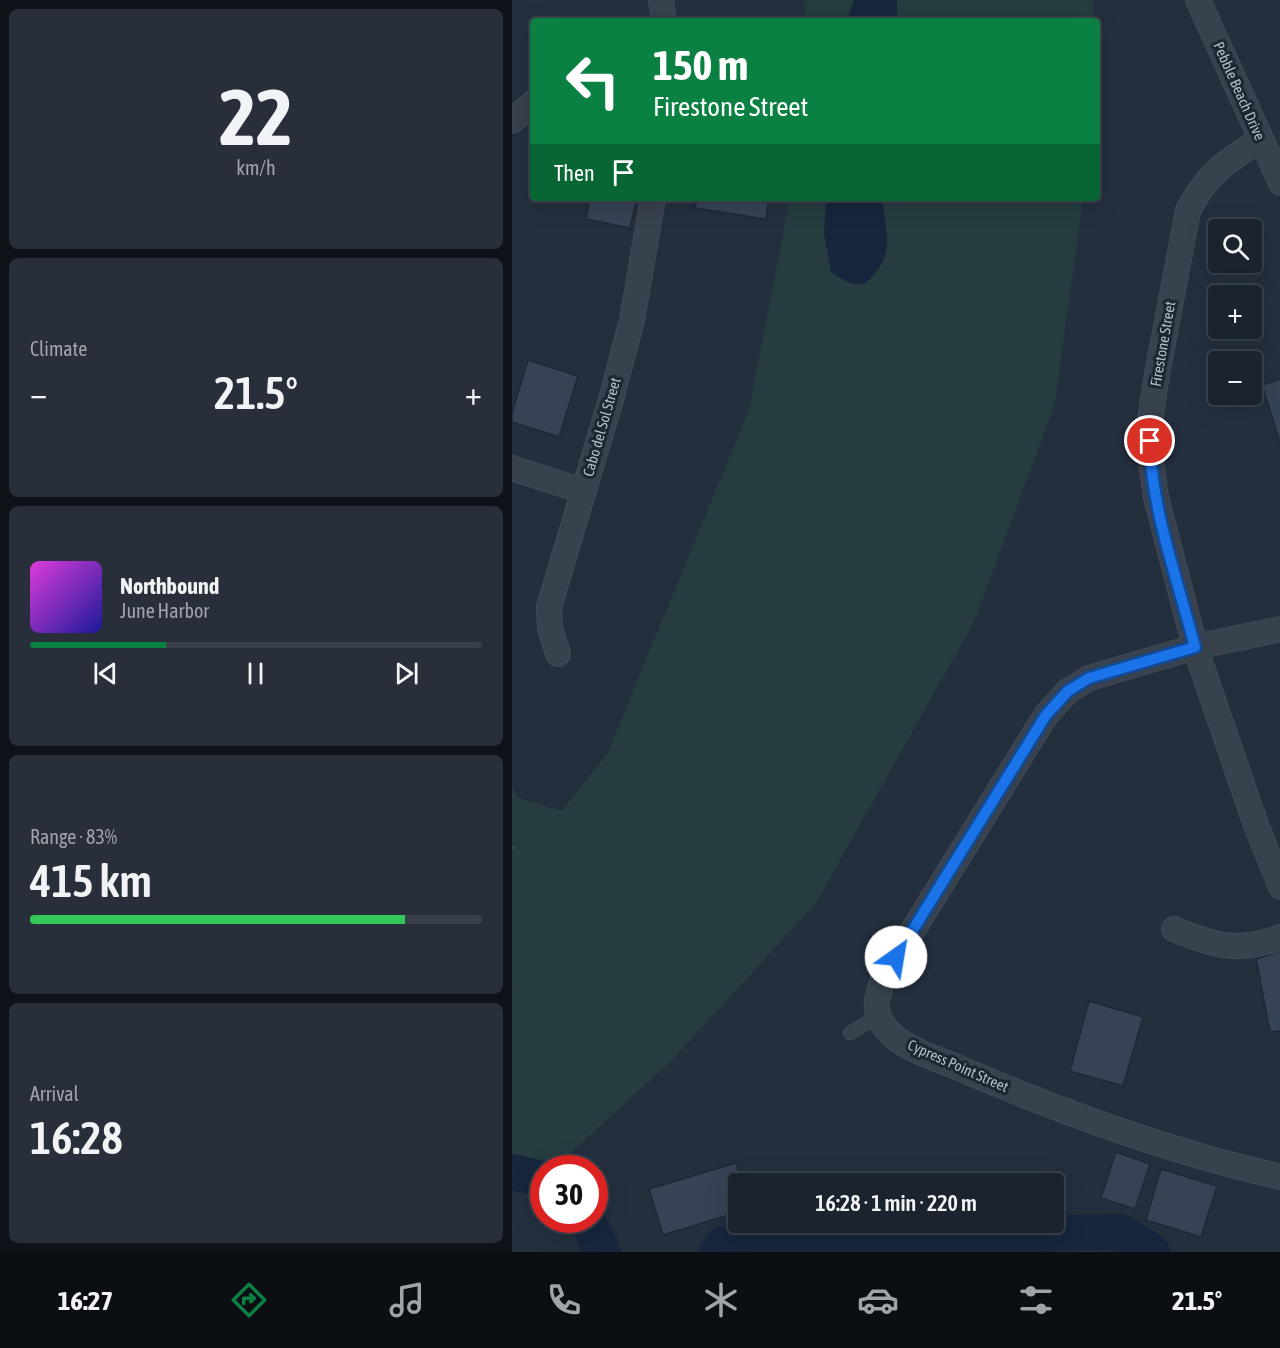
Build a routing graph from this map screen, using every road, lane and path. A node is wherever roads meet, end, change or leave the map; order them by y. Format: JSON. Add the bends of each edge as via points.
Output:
{"nodes":[{"id":1,"x":661,"y":0,"type":"edge"},
{"id":2,"x":1198,"y":0,"type":"edge"},
{"id":3,"x":664,"y":18,"type":"edge"},
{"id":4,"x":530,"y":106,"type":"edge"},
{"id":5,"x":512,"y":121,"type":"edge"},
{"id":6,"x":1261,"y":139,"type":"junction"},
{"id":7,"x":1280,"y":183,"type":"edge"},
{"id":8,"x":652,"y":201,"type":"edge"},
{"id":9,"x":512,"y":468,"type":"edge"},
{"id":10,"x":583,"y":491,"type":"junction"},
{"id":11,"x":1280,"y":629,"type":"edge"},
{"id":12,"x":1195,"y":647,"type":"junction"},
{"id":13,"x":558,"y":654,"type":"dead end"},
{"id":14,"x":1280,"y":887,"type":"edge"},
{"id":15,"x":1174,"y":929,"type":"dead end"},
{"id":16,"x":1280,"y":937,"type":"edge"},
{"id":17,"x":878,"y":1016,"type":"junction"},
{"id":18,"x":850,"y":1033,"type":"dead end"},
{"id":19,"x":1280,"y":1177,"type":"edge"}],
"edges":[{"from":1,"to":3,"type":"street"},
{"from":2,"to":6,"type":"street","name":"Pebble Beach Drive"},
{"from":4,"to":5,"type":"street"},
{"from":6,"to":7,"type":"street","name":"Pebble Beach Drive"},
{"from":6,"to":12,"type":"street","name":"Firestone Street","via":[[1219,168],[1200,188],[1188,211],[1150,420],[1156,497]]},
{"from":8,"to":10,"type":"street","name":"Cabo del Sol Street","via":[[632,321]]},
{"from":9,"to":10,"type":"street"},
{"from":10,"to":13,"type":"street","name":"Cabo del Sol Street","via":[[549,607]]},
{"from":11,"to":12,"type":"street"},
{"from":12,"to":14,"type":"street","name":"Firestone Street"},
{"from":12,"to":17,"type":"street","via":[[1089,678],[1068,691],[1046,715],[884,977],[876,998]]},
{"from":15,"to":16,"type":"street","via":[[1224,946],[1246,947]]},
{"from":17,"to":18,"type":"lane"},
{"from":17,"to":19,"type":"street","name":"Cypress Point Street","via":[[890,1033],[911,1047],[1022,1095],[1122,1132]]}]}
